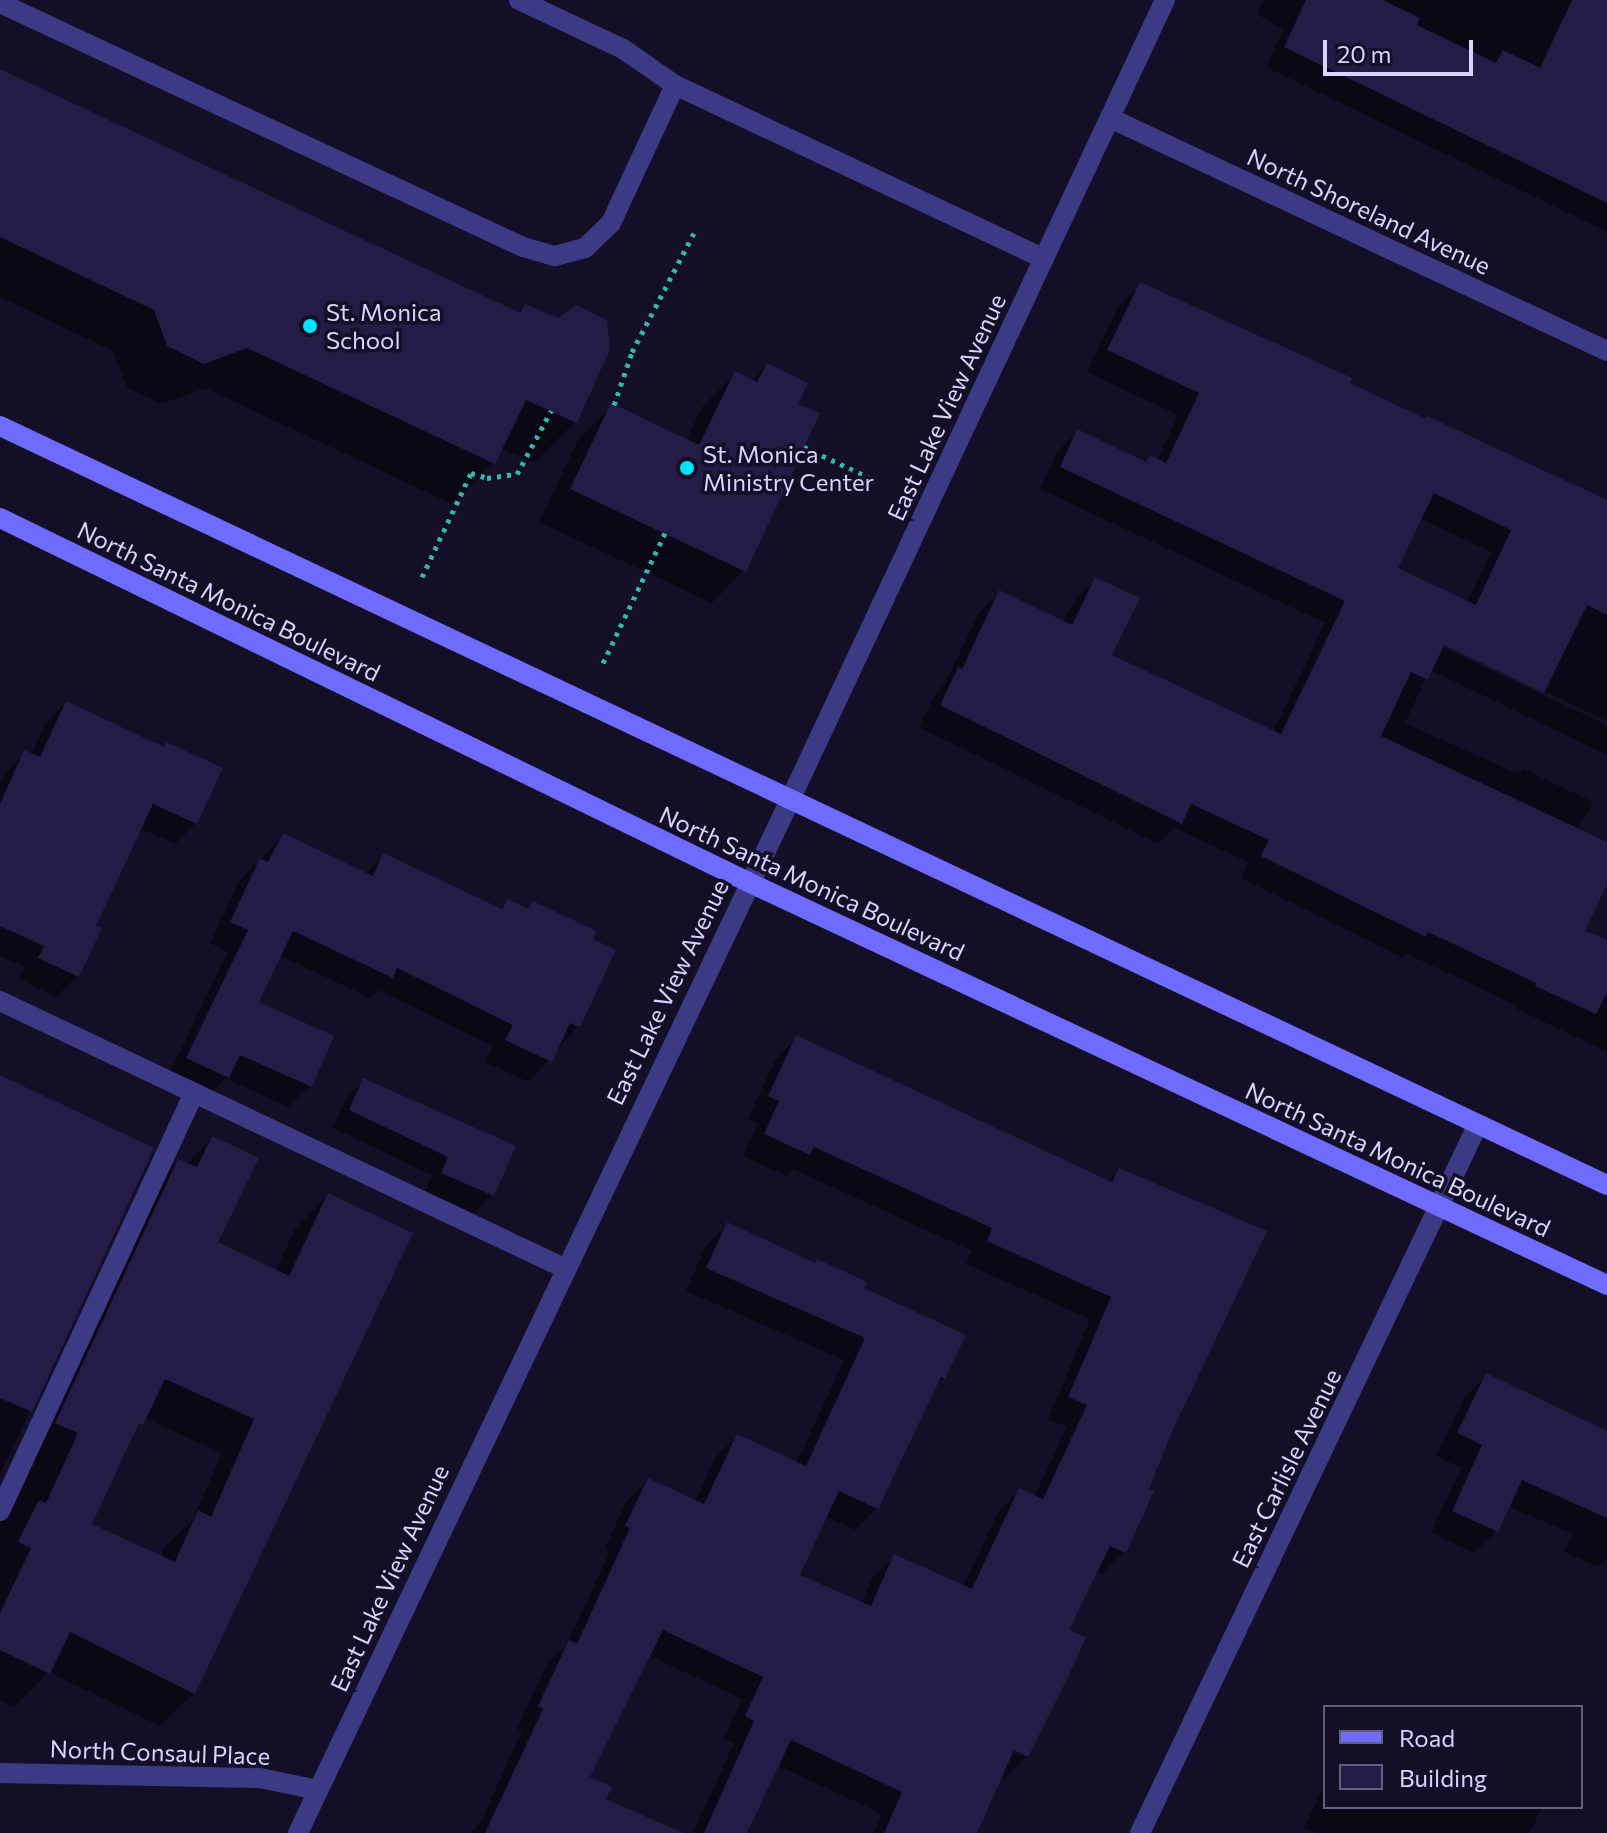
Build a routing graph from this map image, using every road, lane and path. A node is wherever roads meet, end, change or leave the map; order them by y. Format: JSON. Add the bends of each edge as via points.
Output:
{"nodes":[{"id":1,"x":519,"y":0,"type":"edge"},
{"id":2,"x":1165,"y":0,"type":"edge"},
{"id":3,"x":0,"y":3,"type":"edge"},
{"id":4,"x":675,"y":85,"type":"junction"},
{"id":5,"x":1110,"y":118,"type":"junction"},
{"id":6,"x":694,"y":233,"type":"dead end"},
{"id":7,"x":1044,"y":259,"type":"junction"},
{"id":8,"x":1607,"y":351,"type":"edge"},
{"id":9,"x":614,"y":405,"type":"dead end"},
{"id":10,"x":551,"y":411,"type":"dead end"},
{"id":11,"x":0,"y":426,"type":"edge"},
{"id":12,"x":804,"y":447,"type":"dead end"},
{"id":13,"x":874,"y":480,"type":"dead end"},
{"id":14,"x":0,"y":518,"type":"edge"},
{"id":15,"x":665,"y":533,"type":"dead end"},
{"id":16,"x":422,"y":577,"type":"dead end"},
{"id":17,"x":603,"y":663,"type":"dead end"},
{"id":18,"x":791,"y":798,"type":"junction"},
{"id":19,"x":748,"y":882,"type":"junction"},
{"id":20,"x":0,"y":1001,"type":"edge"},
{"id":21,"x":194,"y":1093,"type":"junction"},
{"id":22,"x":1478,"y":1124,"type":"junction"},
{"id":23,"x":1607,"y":1185,"type":"edge"},
{"id":24,"x":1439,"y":1207,"type":"junction"},
{"id":25,"x":564,"y":1268,"type":"junction"},
{"id":26,"x":1607,"y":1285,"type":"edge"},
{"id":27,"x":0,"y":1511,"type":"edge"},
{"id":28,"x":0,"y":1773,"type":"edge"},
{"id":29,"x":318,"y":1790,"type":"junction"},
{"id":30,"x":298,"y":1833,"type":"edge"},
{"id":31,"x":1140,"y":1833,"type":"edge"}],
"edges":[{"from":1,"to":4,"type":"street","via":[[623,49]]},
{"from":2,"to":5,"type":"street","name":"East Lake View Avenue"},
{"from":3,"to":4,"type":"street","via":[[523,247],[555,256],[585,248],[611,223]]},
{"from":4,"to":7,"type":"street"},
{"from":5,"to":7,"type":"street","name":"East Lake View Avenue"},
{"from":5,"to":8,"type":"street","name":"North Shoreland Avenue"},
{"from":6,"to":9,"type":"path","via":[[632,352]]},
{"from":7,"to":18,"type":"street","name":"East Lake View Avenue"},
{"from":10,"to":16,"type":"path","via":[[517,474],[487,478],[471,473]]},
{"from":11,"to":18,"type":"street"},
{"from":12,"to":13,"type":"path"},
{"from":14,"to":19,"type":"street","name":"North Santa Monica Boulevard"},
{"from":15,"to":17,"type":"path"},
{"from":18,"to":19,"type":"street","name":"East Lake View Avenue"},
{"from":18,"to":22,"type":"street"},
{"from":19,"to":24,"type":"street","name":"North Santa Monica Boulevard"},
{"from":19,"to":25,"type":"street","name":"East Lake View Avenue"},
{"from":20,"to":21,"type":"street"},
{"from":21,"to":25,"type":"street"},
{"from":21,"to":27,"type":"street"},
{"from":22,"to":23,"type":"street"},
{"from":22,"to":24,"type":"street","name":"East Carlisle Avenue"},
{"from":24,"to":26,"type":"street","name":"North Santa Monica Boulevard"},
{"from":24,"to":31,"type":"street","name":"East Carlisle Avenue"},
{"from":25,"to":29,"type":"street","name":"East Lake View Avenue"},
{"from":28,"to":29,"type":"street","name":"North Consaul Place","via":[[260,1778]]},
{"from":29,"to":30,"type":"street","name":"East Lake View Avenue"}]}
